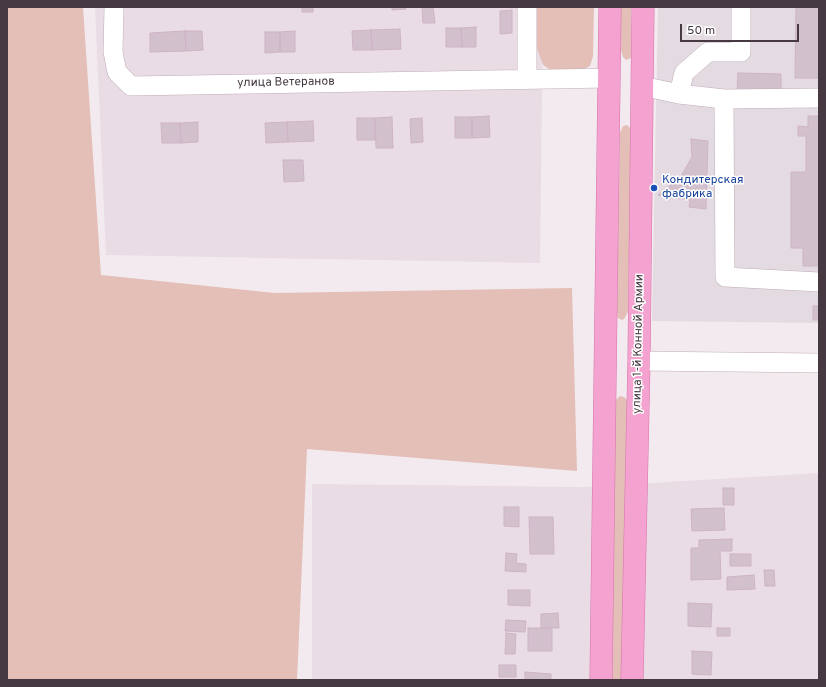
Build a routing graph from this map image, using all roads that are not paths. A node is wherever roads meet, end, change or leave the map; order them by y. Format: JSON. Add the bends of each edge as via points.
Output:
{"nodes":[{"id":1,"x":114,"y":7,"type":"edge"},
{"id":2,"x":527,"y":7,"type":"edge"},
{"id":3,"x":610,"y":7,"type":"edge"},
{"id":4,"x":643,"y":7,"type":"edge"},
{"id":5,"x":741,"y":7,"type":"edge"},
{"id":6,"x":527,"y":79,"type":"junction"},
{"id":7,"x":610,"y":82,"type":"junction"},
{"id":8,"x":642,"y":86,"type":"junction"},
{"id":9,"x":679,"y":94,"type":"junction"},
{"id":10,"x":819,"y":98,"type":"edge"},
{"id":11,"x":724,"y":100,"type":"junction"},
{"id":12,"x":819,"y":282,"type":"edge"},
{"id":13,"x":605,"y":353,"type":"junction"},
{"id":14,"x":639,"y":357,"type":"junction"},
{"id":15,"x":819,"y":363,"type":"edge"},
{"id":16,"x":601,"y":680,"type":"edge"},
{"id":17,"x":632,"y":680,"type":"edge"}],
"edges":[{"from":1,"to":6,"type":"street","name":"улица Ветеранов","via":[[113,52],[117,72],[131,86]]},
{"from":2,"to":6,"type":"street"},
{"from":3,"to":7,"type":"main road"},
{"from":4,"to":8,"type":"main road","name":"улица 1-й Конной Армии"},
{"from":5,"to":9,"type":"street","via":[[742,52],[708,52],[684,74]]},
{"from":6,"to":7,"type":"street","name":"улица Ветеранов"},
{"from":7,"to":8,"type":"main road"},
{"from":7,"to":13,"type":"main road"},
{"from":8,"to":9,"type":"street"},
{"from":8,"to":14,"type":"main road","name":"улица 1-й Конной Армии"},
{"from":9,"to":11,"type":"street"},
{"from":10,"to":11,"type":"street"},
{"from":11,"to":12,"type":"street","via":[[725,277]]},
{"from":13,"to":14,"type":"main road"},
{"from":13,"to":16,"type":"main road"},
{"from":14,"to":15,"type":"street"},
{"from":14,"to":17,"type":"main road","name":"улица 1-й Конной Армии"}]}
